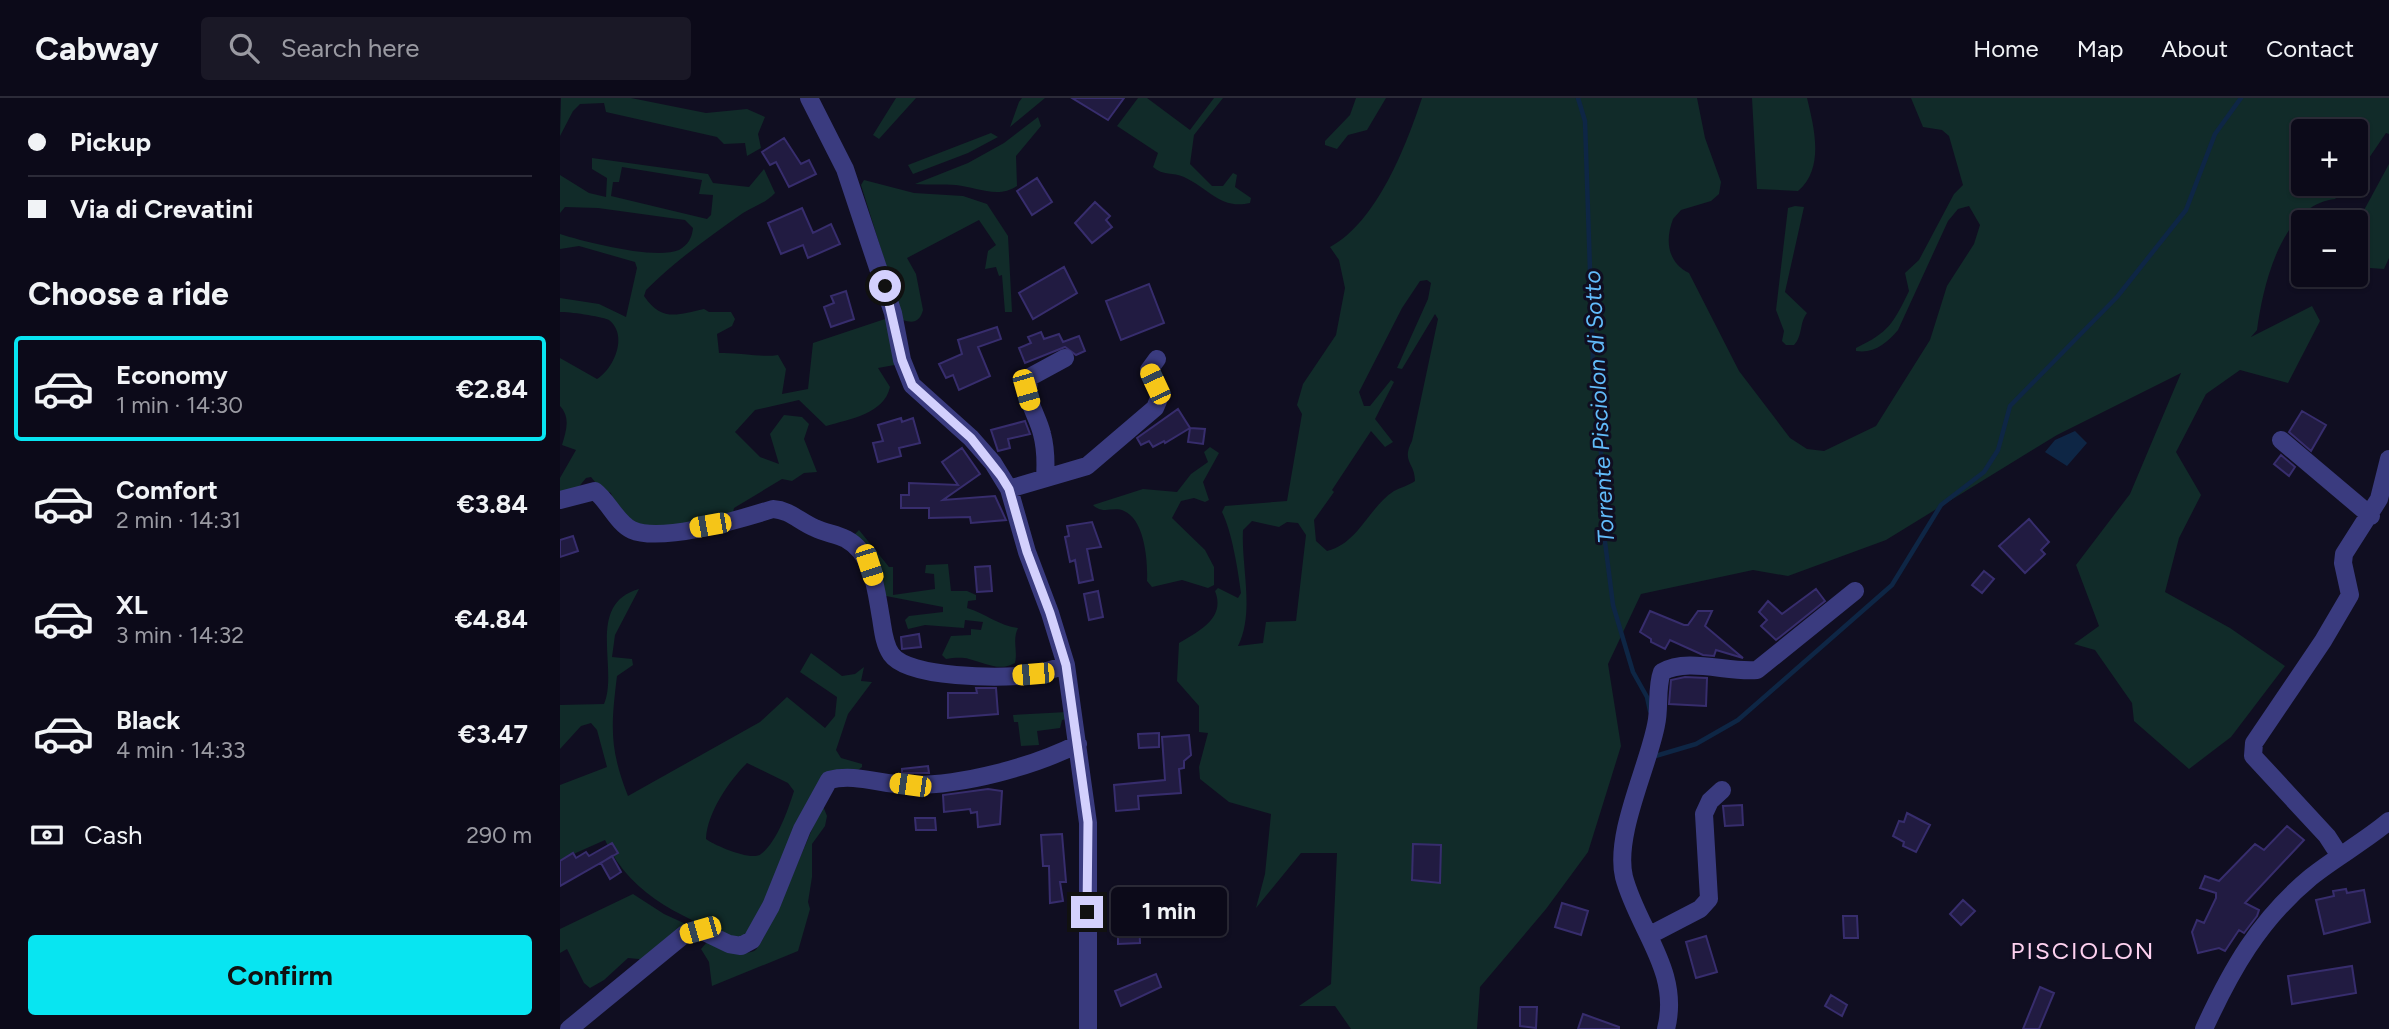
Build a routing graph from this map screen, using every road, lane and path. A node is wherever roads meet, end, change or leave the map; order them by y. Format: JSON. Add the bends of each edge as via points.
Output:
{"nodes":[{"id":1,"x":809,"y":98,"type":"edge"},
{"id":2,"x":1065,"y":358,"type":"dead end"},
{"id":3,"x":1157,"y":359,"type":"dead end"},
{"id":4,"x":2281,"y":440,"type":"dead end"},
{"id":5,"x":2389,"y":459,"type":"edge"},
{"id":6,"x":1045,"y":478,"type":"junction"},
{"id":7,"x":1009,"y":489,"type":"junction"},
{"id":8,"x":560,"y":500,"type":"edge"},
{"id":9,"x":2371,"y":516,"type":"junction"},
{"id":10,"x":1855,"y":591,"type":"dead end"},
{"id":11,"x":1066,"y":665,"type":"junction"},
{"id":12,"x":1078,"y":744,"type":"junction"},
{"id":13,"x":1722,"y":790,"type":"dead end"},
{"id":14,"x":2389,"y":821,"type":"edge"},
{"id":15,"x":2340,"y":856,"type":"junction"},
{"id":16,"x":1650,"y":935,"type":"junction"},
{"id":17,"x":569,"y":1029,"type":"edge"},
{"id":18,"x":1088,"y":1029,"type":"edge"},
{"id":19,"x":1666,"y":1029,"type":"edge"},
{"id":20,"x":2204,"y":1029,"type":"edge"}],
"edges":[{"from":1,"to":7,"type":"street","via":[[845,169],[912,385],[971,438]]},
{"from":2,"to":6,"type":"street","via":[[1030,377],[1026,390],[1046,452]]},
{"from":3,"to":6,"type":"street","via":[[1149,370],[1160,396],[1155,408],[1087,466]]},
{"from":4,"to":9,"type":"street"},
{"from":5,"to":9,"type":"street"},
{"from":6,"to":7,"type":"street"},
{"from":7,"to":11,"type":"street"},
{"from":8,"to":11,"type":"street","via":[[595,491],[607,500],[622,524],[647,534],[668,535],[783,510],[858,549],[875,584],[885,642],[899,662],[978,677],[1033,674]]},
{"from":9,"to":15,"type":"street","via":[[2344,554],[2350,595],[2342,611],[2254,743],[2253,756]]},
{"from":10,"to":16,"type":"street","via":[[1757,670],[1677,667],[1662,672],[1655,731],[1622,859],[1634,905]]},
{"from":11,"to":12,"type":"street"},
{"from":12,"to":17,"type":"street","via":[[1026,764],[951,780],[910,785],[843,776],[829,780],[752,940],[741,946],[700,930],[686,933]]},
{"from":12,"to":18,"type":"street","via":[[1088,822]]},
{"from":13,"to":16,"type":"street","via":[[1704,814],[1709,899],[1700,909]]},
{"from":14,"to":15,"type":"street"},
{"from":15,"to":20,"type":"street","via":[[2285,901],[2237,959]]},
{"from":16,"to":19,"type":"street","via":[[1670,992]]}]}
